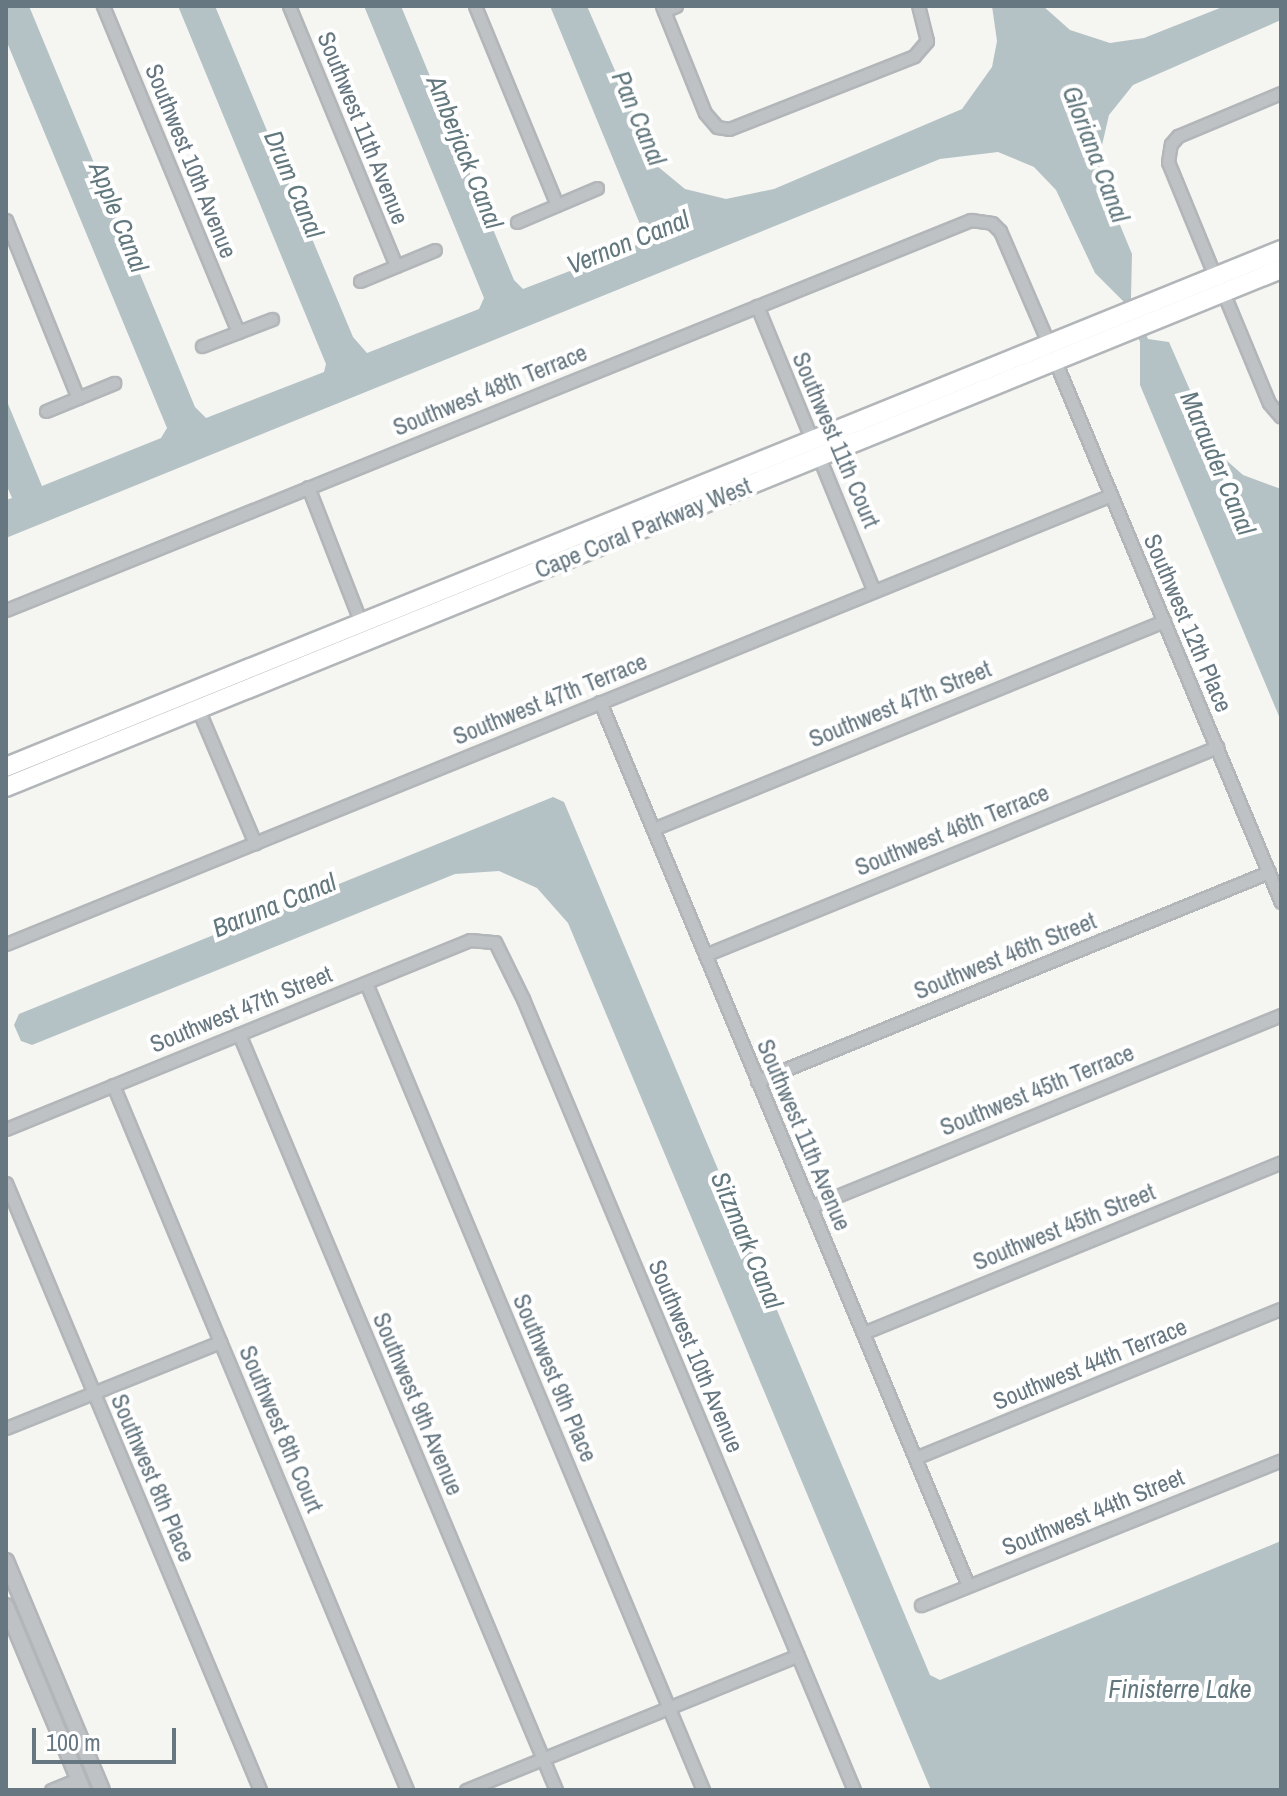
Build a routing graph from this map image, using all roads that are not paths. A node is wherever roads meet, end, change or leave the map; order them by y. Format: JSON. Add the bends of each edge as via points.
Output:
{"nodes":[{"id":1,"x":103,"y":6,"type":"edge"},
{"id":2,"x":289,"y":6,"type":"edge"},
{"id":3,"x":475,"y":6,"type":"edge"},
{"id":4,"x":676,"y":6,"type":"edge"},
{"id":5,"x":918,"y":6,"type":"edge"},
{"id":6,"x":663,"y":8,"type":"edge"},
{"id":7,"x":1281,"y":93,"type":"edge"},
{"id":8,"x":597,"y":188,"type":"dead end"},
{"id":9,"x":557,"y":205,"type":"junction"},
{"id":10,"x":6,"y":220,"type":"edge"},
{"id":11,"x":517,"y":222,"type":"dead end"},
{"id":12,"x":992,"y":223,"type":"joint"},
{"id":13,"x":435,"y":250,"type":"dead end"},
{"id":14,"x":1281,"y":250,"type":"edge"},
{"id":15,"x":396,"y":266,"type":"junction"},
{"id":16,"x":1281,"y":269,"type":"edge"},
{"id":17,"x":360,"y":281,"type":"dead end"},
{"id":18,"x":1219,"y":284,"type":"junction"},
{"id":19,"x":757,"y":306,"type":"junction"},
{"id":20,"x":272,"y":319,"type":"dead end"},
{"id":21,"x":1112,"y":331,"type":"junction"},
{"id":22,"x":238,"y":332,"type":"junction"},
{"id":23,"x":202,"y":346,"type":"dead end"},
{"id":24,"x":1052,"y":353,"type":"junction"},
{"id":25,"x":114,"y":383,"type":"dead end"},
{"id":26,"x":78,"y":398,"type":"junction"},
{"id":27,"x":46,"y":411,"type":"dead end"},
{"id":28,"x":1281,"y":417,"type":"edge"},
{"id":29,"x":815,"y":449,"type":"junction"},
{"id":30,"x":308,"y":487,"type":"junction"},
{"id":31,"x":1111,"y":495,"type":"junction"},
{"id":32,"x":488,"y":572,"type":"junction"},
{"id":33,"x":874,"y":591,"type":"junction"},
{"id":34,"x":6,"y":610,"type":"edge"},
{"id":35,"x":1164,"y":621,"type":"junction"},
{"id":36,"x":361,"y":623,"type":"junction"},
{"id":37,"x":382,"y":634,"type":"junction"},
{"id":38,"x":246,"y":689,"type":"junction"},
{"id":39,"x":600,"y":702,"type":"junction"},
{"id":40,"x":198,"y":709,"type":"junction"},
{"id":41,"x":1217,"y":747,"type":"junction"},
{"id":42,"x":6,"y":767,"type":"edge"},
{"id":43,"x":6,"y":787,"type":"edge"},
{"id":44,"x":653,"y":829,"type":"junction"},
{"id":45,"x":255,"y":843,"type":"junction"},
{"id":46,"x":1269,"y":872,"type":"junction"},
{"id":47,"x":1281,"y":902,"type":"edge"},
{"id":48,"x":495,"y":942,"type":"joint"},
{"id":49,"x":6,"y":944,"type":"edge"},
{"id":50,"x":705,"y":955,"type":"junction"},
{"id":51,"x":366,"y":983,"type":"junction"},
{"id":52,"x":1281,"y":1015,"type":"edge"},
{"id":53,"x":239,"y":1034,"type":"junction"},
{"id":54,"x":757,"y":1081,"type":"junction"},
{"id":55,"x":113,"y":1085,"type":"junction"},
{"id":56,"x":6,"y":1129,"type":"edge"},
{"id":57,"x":1281,"y":1162,"type":"edge"},
{"id":58,"x":6,"y":1183,"type":"edge"},
{"id":59,"x":810,"y":1207,"type":"junction"},
{"id":60,"x":1281,"y":1309,"type":"edge"},
{"id":61,"x":863,"y":1333,"type":"junction"},
{"id":62,"x":220,"y":1342,"type":"junction"},
{"id":63,"x":93,"y":1393,"type":"junction"},
{"id":64,"x":6,"y":1428,"type":"edge"},
{"id":65,"x":915,"y":1458,"type":"junction"},
{"id":66,"x":1281,"y":1460,"type":"edge"},
{"id":67,"x":6,"y":1561,"type":"edge"},
{"id":68,"x":968,"y":1585,"type":"junction"},
{"id":69,"x":921,"y":1605,"type":"dead end"},
{"id":70,"x":6,"y":1606,"type":"edge"},
{"id":71,"x":798,"y":1655,"type":"junction"},
{"id":72,"x":669,"y":1708,"type":"junction"},
{"id":73,"x":543,"y":1759,"type":"junction"},
{"id":74,"x":94,"y":1773,"type":"junction"},
{"id":75,"x":81,"y":1784,"type":"edge"},
{"id":76,"x":51,"y":1790,"type":"edge"},
{"id":77,"x":102,"y":1790,"type":"edge"},
{"id":78,"x":260,"y":1790,"type":"edge"},
{"id":79,"x":407,"y":1790,"type":"edge"},
{"id":80,"x":466,"y":1790,"type":"edge"},
{"id":81,"x":556,"y":1790,"type":"edge"},
{"id":82,"x":703,"y":1790,"type":"edge"},
{"id":83,"x":854,"y":1790,"type":"edge"}],
"edges":[{"from":1,"to":22,"type":"street","name":"Southwest 10th Avenue"},
{"from":2,"to":15,"type":"street","name":"Southwest 11th Avenue"},
{"from":3,"to":9,"type":"street"},
{"from":4,"to":6,"type":"street"},
{"from":5,"to":6,"type":"street","via":[[927,41],[914,56],[740,127],[717,127],[705,113]]},
{"from":7,"to":18,"type":"street","via":[[1178,136],[1171,144],[1168,162]]},
{"from":8,"to":9,"type":"street"},
{"from":9,"to":11,"type":"street"},
{"from":10,"to":26,"type":"street"},
{"from":12,"to":19,"type":"street","name":"Southwest 48th Terrace","via":[[971,220]]},
{"from":12,"to":24,"type":"street","name":"Southwest 12th Place"},
{"from":13,"to":15,"type":"street"},
{"from":14,"to":18,"type":"main road","name":"Cape Coral Parkway West"},
{"from":15,"to":17,"type":"street"},
{"from":16,"to":18,"type":"main road","name":"Cape Coral Parkway West"},
{"from":18,"to":21,"type":"main road","name":"Cape Coral Parkway West"},
{"from":18,"to":21,"type":"street"},
{"from":18,"to":28,"type":"street","via":[[1269,403]]},
{"from":19,"to":29,"type":"street","name":"Southwest 11th Court"},
{"from":19,"to":30,"type":"street","name":"Southwest 48th Terrace"},
{"from":20,"to":22,"type":"street"},
{"from":21,"to":24,"type":"main road","name":"Cape Coral Parkway West"},
{"from":22,"to":23,"type":"street"},
{"from":24,"to":29,"type":"main road","name":"Cape Coral Parkway West"},
{"from":24,"to":31,"type":"street","name":"Southwest 12th Place"},
{"from":25,"to":26,"type":"street"},
{"from":26,"to":27,"type":"street"},
{"from":29,"to":32,"type":"main road","name":"Cape Coral Parkway West"},
{"from":29,"to":33,"type":"street","name":"Southwest 11th Court"},
{"from":29,"to":37,"type":"main road","name":"Cape Coral Parkway West"},
{"from":30,"to":34,"type":"street","name":"Southwest 48th Terrace"},
{"from":30,"to":36,"type":"street"},
{"from":31,"to":33,"type":"street","name":"Southwest 47th Terrace"},
{"from":31,"to":35,"type":"street","name":"Southwest 12th Place"},
{"from":32,"to":36,"type":"main road","name":"Cape Coral Parkway West"},
{"from":32,"to":37,"type":"main road","via":[[463,591],[386,623]]},
{"from":33,"to":39,"type":"street","name":"Southwest 47th Terrace"},
{"from":35,"to":41,"type":"street","name":"Southwest 12th Place"},
{"from":35,"to":44,"type":"street","name":"Southwest 47th Street"},
{"from":36,"to":38,"type":"main road","via":[[346,640],[262,674]]},
{"from":36,"to":42,"type":"main road","name":"Cape Coral Parkway West"},
{"from":37,"to":38,"type":"main road","name":"Cape Coral Parkway West"},
{"from":38,"to":40,"type":"main road","name":"Cape Coral Parkway West"},
{"from":39,"to":44,"type":"street","name":"Southwest 11th Avenue"},
{"from":39,"to":45,"type":"street","name":"Southwest 47th Terrace"},
{"from":40,"to":43,"type":"main road","name":"Cape Coral Parkway West"},
{"from":40,"to":45,"type":"street"},
{"from":41,"to":46,"type":"street","name":"Southwest 12th Place"},
{"from":41,"to":50,"type":"street","name":"Southwest 46th Terrace"},
{"from":44,"to":50,"type":"street","name":"Southwest 11th Avenue"},
{"from":45,"to":49,"type":"street","name":"Southwest 47th Terrace"},
{"from":46,"to":47,"type":"street","name":"Southwest 12th Place"},
{"from":46,"to":54,"type":"street","name":"Southwest 46th Street"},
{"from":48,"to":51,"type":"street","name":"Southwest 47th Street","via":[[470,940]]},
{"from":48,"to":71,"type":"street","name":"Southwest 10th Avenue"},
{"from":50,"to":54,"type":"street","name":"Southwest 11th Avenue"},
{"from":51,"to":53,"type":"street","name":"Southwest 47th Street"},
{"from":51,"to":72,"type":"street","name":"Southwest 9th Place"},
{"from":52,"to":59,"type":"street","name":"Southwest 45th Terrace"},
{"from":53,"to":55,"type":"street","name":"Southwest 47th Street"},
{"from":53,"to":73,"type":"street","name":"Southwest 9th Avenue"},
{"from":54,"to":59,"type":"street","name":"Southwest 11th Avenue"},
{"from":55,"to":56,"type":"street","name":"Southwest 47th Street"},
{"from":55,"to":62,"type":"street","name":"Southwest 8th Court"},
{"from":57,"to":61,"type":"street","name":"Southwest 45th Street"},
{"from":58,"to":63,"type":"street","name":"Southwest 8th Place"},
{"from":59,"to":61,"type":"street","name":"Southwest 11th Avenue"},
{"from":60,"to":65,"type":"street","name":"Southwest 44th Terrace"},
{"from":61,"to":65,"type":"street","name":"Southwest 11th Avenue"},
{"from":62,"to":63,"type":"street"},
{"from":62,"to":79,"type":"street","name":"Southwest 8th Court"},
{"from":63,"to":64,"type":"street"},
{"from":63,"to":78,"type":"street","name":"Southwest 8th Place"},
{"from":65,"to":68,"type":"street","name":"Southwest 11th Avenue"},
{"from":66,"to":68,"type":"street","name":"Southwest 44th Street"},
{"from":67,"to":74,"type":"street"},
{"from":68,"to":69,"type":"street","name":"Southwest 44th Street"},
{"from":70,"to":75,"type":"street"},
{"from":71,"to":72,"type":"street"},
{"from":71,"to":83,"type":"street","name":"Southwest 10th Avenue"},
{"from":72,"to":73,"type":"street"},
{"from":72,"to":82,"type":"street","name":"Southwest 9th Place"},
{"from":73,"to":80,"type":"street"},
{"from":73,"to":81,"type":"street","name":"Southwest 9th Avenue"},
{"from":74,"to":75,"type":"street"},
{"from":74,"to":77,"type":"street"},
{"from":75,"to":76,"type":"street"}]}
